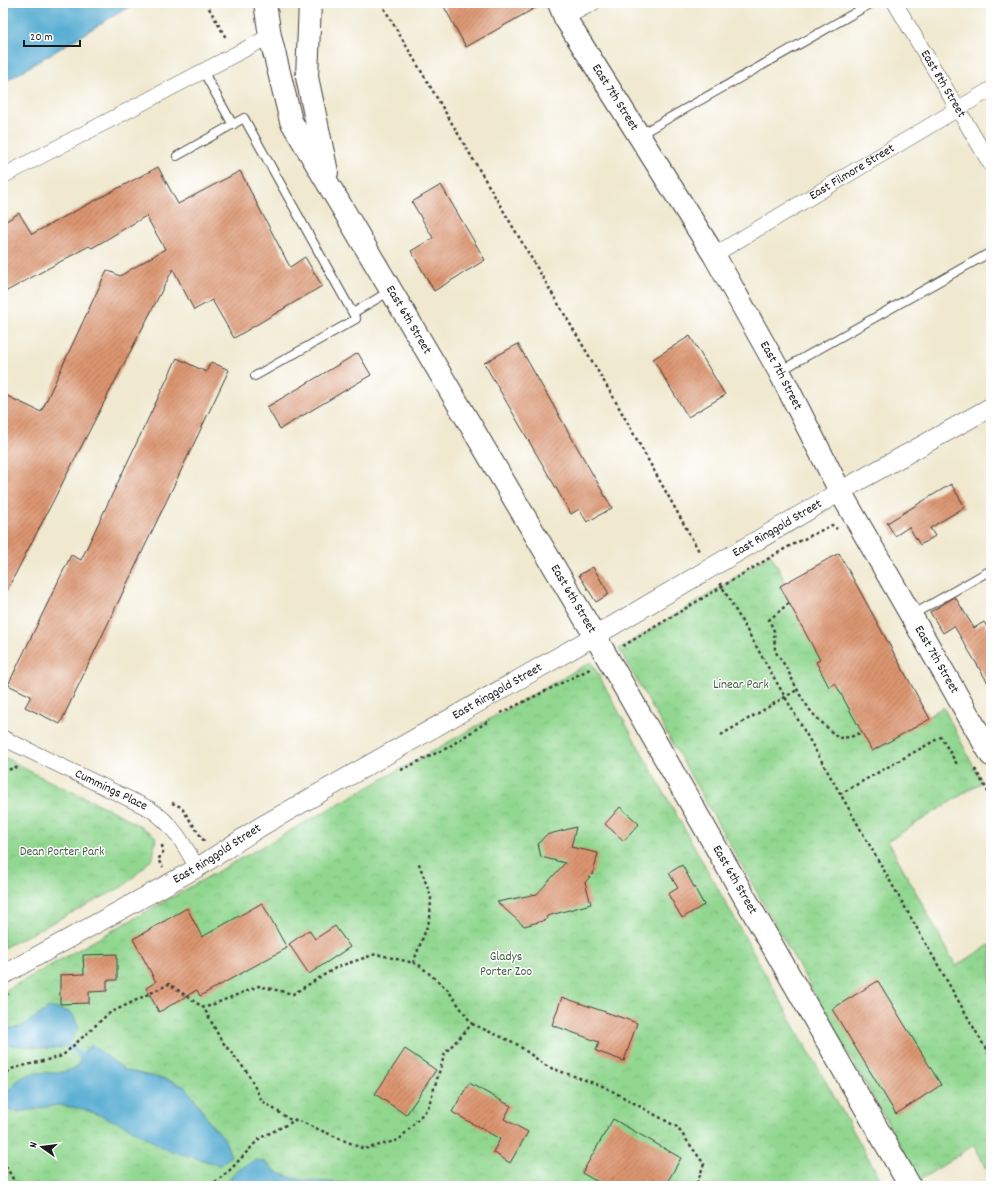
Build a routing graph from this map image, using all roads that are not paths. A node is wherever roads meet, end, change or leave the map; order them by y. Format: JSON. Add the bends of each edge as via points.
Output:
{"nodes":[{"id":1,"x":265,"y":3,"type":"edge"},
{"id":2,"x":310,"y":3,"type":"edge"},
{"id":3,"x":593,"y":3,"type":"edge"},
{"id":4,"x":872,"y":3,"type":"edge"},
{"id":5,"x":895,"y":3,"type":"edge"},
{"id":6,"x":562,"y":10,"type":"edge"},
{"id":7,"x":270,"y":36,"type":"junction"},
{"id":8,"x":203,"y":71,"type":"junction"},
{"id":9,"x":991,"y":89,"type":"edge"},
{"id":10,"x":957,"y":108,"type":"junction"},
{"id":11,"x":232,"y":125,"type":"junction"},
{"id":12,"x":638,"y":135,"type":"junction"},
{"id":13,"x":177,"y":156,"type":"dead end"},
{"id":14,"x":991,"y":165,"type":"edge"},
{"id":15,"x":3,"y":176,"type":"edge"},
{"id":16,"x":330,"y":188,"type":"junction"},
{"id":17,"x":991,"y":252,"type":"edge"},
{"id":18,"x":714,"y":255,"type":"junction"},
{"id":19,"x":391,"y":291,"type":"junction"},
{"id":20,"x":353,"y":313,"type":"junction"},
{"id":21,"x":779,"y":371,"type":"junction"},
{"id":22,"x":255,"y":376,"type":"dead end"},
{"id":23,"x":991,"y":407,"type":"edge"},
{"id":24,"x":841,"y":493,"type":"junction"},
{"id":25,"x":991,"y":570,"type":"edge"},
{"id":26,"x":911,"y":616,"type":"junction"},
{"id":27,"x":596,"y":636,"type":"junction"},
{"id":28,"x":985,"y":731,"type":"edge"},
{"id":29,"x":4,"y":741,"type":"edge"},
{"id":30,"x":982,"y":761,"type":"edge"},
{"id":31,"x":197,"y":868,"type":"junction"},
{"id":32,"x":3,"y":975,"type":"edge"},
{"id":33,"x":910,"y":1186,"type":"edge"}],
"edges":[{"from":1,"to":7,"type":"main road","name":"East 6th Street"},
{"from":2,"to":16,"type":"main road","via":[[307,77]]},
{"from":3,"to":6,"type":"street"},
{"from":4,"to":12,"type":"lane"},
{"from":5,"to":10,"type":"street","name":"East 8th Street"},
{"from":6,"to":12,"type":"main road","name":"East 7th Street"},
{"from":7,"to":8,"type":"street"},
{"from":7,"to":16,"type":"main road","name":"East 6th Street","via":[[291,121]]},
{"from":8,"to":11,"type":"lane"},
{"from":8,"to":15,"type":"street"},
{"from":9,"to":10,"type":"street","name":"East Filmore Street"},
{"from":10,"to":14,"type":"street","name":"East 8th Street"},
{"from":10,"to":18,"type":"street","name":"East Filmore Street"},
{"from":11,"to":13,"type":"lane"},
{"from":11,"to":20,"type":"lane","via":[[244,118]]},
{"from":12,"to":18,"type":"main road","name":"East 7th Street"},
{"from":16,"to":19,"type":"main road","name":"East 6th Street"},
{"from":17,"to":21,"type":"lane"},
{"from":18,"to":21,"type":"main road","name":"East 7th Street"},
{"from":19,"to":20,"type":"lane"},
{"from":19,"to":27,"type":"main road","name":"East 6th Street"},
{"from":20,"to":22,"type":"lane","via":[[356,319]]},
{"from":21,"to":24,"type":"main road","name":"East 7th Street"},
{"from":23,"to":24,"type":"street","name":"East Ringgold Street"},
{"from":24,"to":26,"type":"main road","name":"East 7th Street"},
{"from":24,"to":27,"type":"street","name":"East Ringgold Street"},
{"from":25,"to":26,"type":"lane"},
{"from":26,"to":28,"type":"main road","name":"East 7th Street"},
{"from":27,"to":31,"type":"street","name":"East Ringgold Street","via":[[260,827]]},
{"from":27,"to":33,"type":"main road","name":"East 6th Street"},
{"from":28,"to":30,"type":"main road","name":"East 7th Street"},
{"from":29,"to":31,"type":"street","name":"Cummings Place","via":[[150,809],[164,818],[176,832]]},
{"from":31,"to":32,"type":"street","name":"East Ringgold Street"}]}
